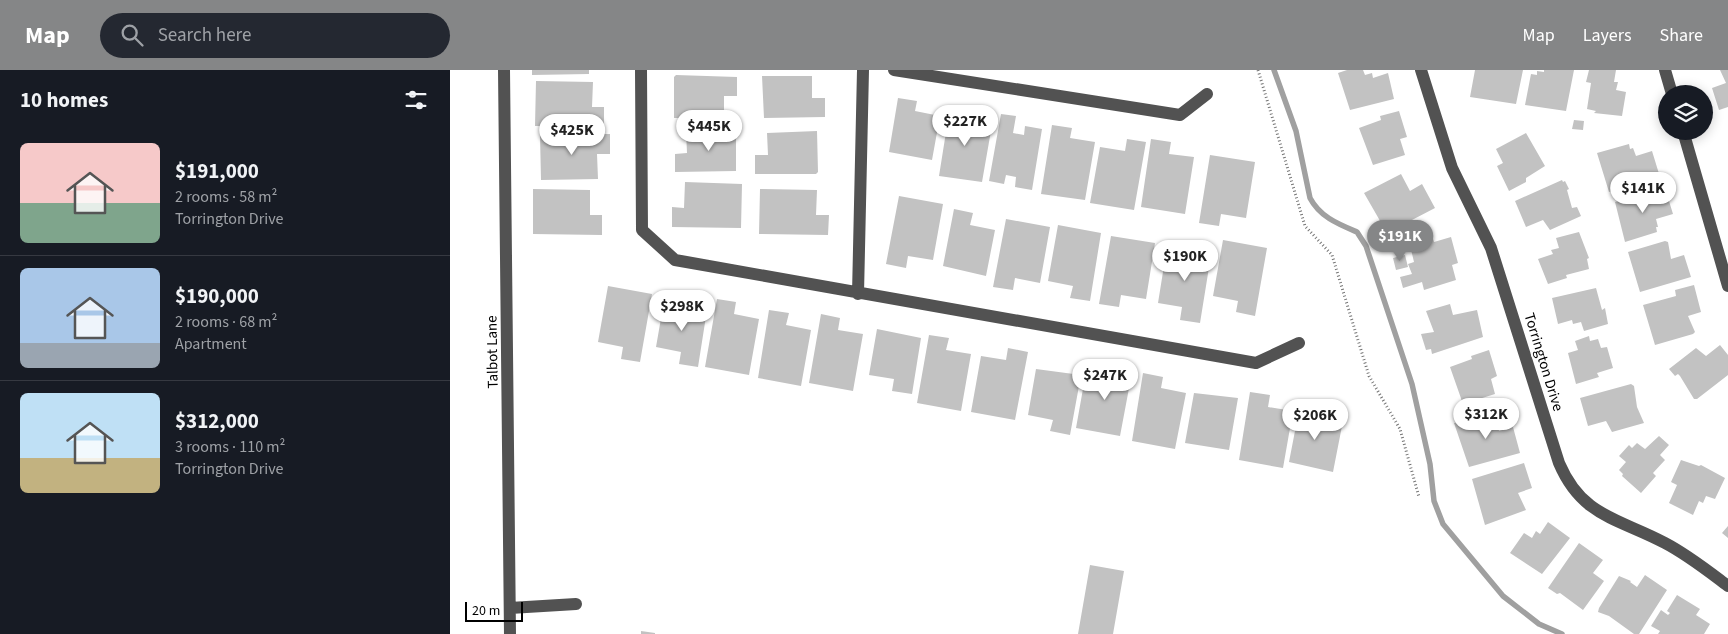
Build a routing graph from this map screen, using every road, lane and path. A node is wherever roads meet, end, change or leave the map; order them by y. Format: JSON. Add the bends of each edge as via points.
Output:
{"nodes":[{"id":1,"x":504,"y":70,"type":"edge"},
{"id":2,"x":641,"y":70,"type":"edge"},
{"id":3,"x":863,"y":70,"type":"edge"},
{"id":4,"x":894,"y":70,"type":"edge"},
{"id":5,"x":1258,"y":70,"type":"edge"},
{"id":6,"x":1421,"y":70,"type":"edge"},
{"id":7,"x":1665,"y":70,"type":"edge"},
{"id":8,"x":1669,"y":85,"type":"edge"},
{"id":9,"x":1207,"y":94,"type":"dead end"},
{"id":10,"x":1686,"y":140,"type":"edge"},
{"id":11,"x":1724,"y":255,"type":"edge"},
{"id":12,"x":1728,"y":286,"type":"edge"},
{"id":13,"x":858,"y":294,"type":"junction"},
{"id":14,"x":1299,"y":343,"type":"dead end"},
{"id":15,"x":1419,"y":497,"type":"dead end"},
{"id":16,"x":1728,"y":586,"type":"edge"},
{"id":17,"x":576,"y":604,"type":"dead end"},
{"id":18,"x":510,"y":608,"type":"junction"},
{"id":19,"x":510,"y":634,"type":"edge"}],
"edges":[{"from":1,"to":18,"type":"street","name":"Talbot Lane"},
{"from":2,"to":13,"type":"street","via":[[642,230],[675,260]]},
{"from":3,"to":13,"type":"street"},
{"from":4,"to":9,"type":"street","via":[[1180,115]]},
{"from":5,"to":15,"type":"path","via":[[1305,226],[1332,255],[1369,376],[1400,430]]},
{"from":6,"to":16,"type":"street","name":"Torrington Drive","via":[[1452,168],[1491,248],[1566,481],[1579,498],[1598,512],[1665,543],[1699,563]]},
{"from":7,"to":8,"type":"street"},
{"from":10,"to":11,"type":"street"},
{"from":11,"to":12,"type":"street"},
{"from":13,"to":14,"type":"street","via":[[1256,362]]},
{"from":17,"to":18,"type":"street"},
{"from":18,"to":19,"type":"street","name":"Talbot Lane"}]}
